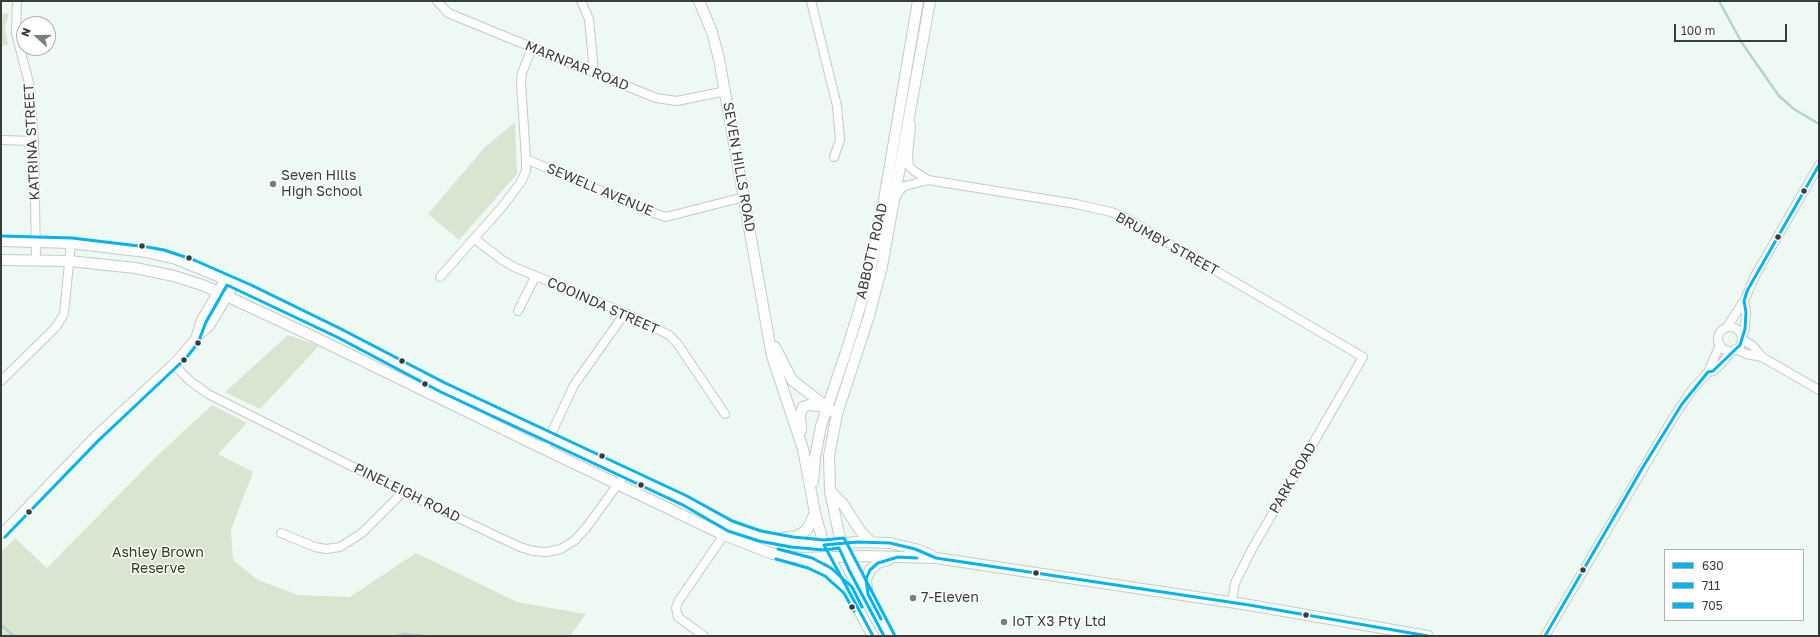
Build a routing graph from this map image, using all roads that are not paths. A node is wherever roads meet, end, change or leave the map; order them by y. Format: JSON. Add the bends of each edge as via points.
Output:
{"nodes":[{"id":1,"x":17,"y":1,"type":"edge"},
{"id":2,"x":437,"y":1,"type":"edge"},
{"id":3,"x":581,"y":1,"type":"edge"},
{"id":4,"x":699,"y":1,"type":"edge"},
{"id":5,"x":811,"y":1,"type":"edge"},
{"id":6,"x":918,"y":1,"type":"edge"},
{"id":7,"x":930,"y":1,"type":"edge"},
{"id":8,"x":532,"y":48,"type":"junction"},
{"id":9,"x":594,"y":72,"type":"junction"},
{"id":10,"x":726,"y":91,"type":"junction"},
{"id":11,"x":909,"y":112,"type":"junction"},
{"id":12,"x":1,"y":140,"type":"edge"},
{"id":13,"x":34,"y":141,"type":"junction"},
{"id":14,"x":834,"y":157,"type":"dead end"},
{"id":15,"x":526,"y":159,"type":"junction"},
{"id":16,"x":1819,"y":165,"type":"edge"},
{"id":17,"x":928,"y":180,"type":"junction"},
{"id":18,"x":744,"y":197,"type":"junction"},
{"id":19,"x":894,"y":201,"type":"junction"},
{"id":20,"x":475,"y":239,"type":"junction"},
{"id":21,"x":1,"y":241,"type":"edge"},
{"id":22,"x":36,"y":242,"type":"junction"},
{"id":23,"x":71,"y":243,"type":"junction"},
{"id":24,"x":1,"y":260,"type":"edge"},
{"id":25,"x":36,"y":261,"type":"junction"},
{"id":26,"x":69,"y":261,"type":"junction"},
{"id":27,"x":440,"y":277,"type":"dead end"},
{"id":28,"x":535,"y":277,"type":"junction"},
{"id":29,"x":225,"y":279,"type":"junction"},
{"id":30,"x":235,"y":284,"type":"junction"},
{"id":31,"x":218,"y":292,"type":"junction"},
{"id":32,"x":228,"y":296,"type":"junction"},
{"id":33,"x":1744,"y":301,"type":"junction"},
{"id":34,"x":518,"y":311,"type":"dead end"},
{"id":35,"x":625,"y":313,"type":"junction"},
{"id":36,"x":1727,"y":327,"type":"junction"},
{"id":37,"x":770,"y":336,"type":"junction"},
{"id":38,"x":1742,"y":337,"type":"junction"},
{"id":39,"x":194,"y":340,"type":"junction"},
{"id":40,"x":1720,"y":345,"type":"junction"},
{"id":41,"x":1734,"y":350,"type":"junction"},
{"id":42,"x":1363,"y":357,"type":"joint"},
{"id":43,"x":1762,"y":357,"type":"junction"},
{"id":44,"x":173,"y":364,"type":"junction"},
{"id":45,"x":1708,"y":372,"type":"junction"},
{"id":46,"x":2,"y":379,"type":"edge"},
{"id":47,"x":1819,"y":390,"type":"edge"},
{"id":48,"x":828,"y":408,"type":"junction"},
{"id":49,"x":725,"y":414,"type":"dead end"},
{"id":50,"x":837,"y":414,"type":"junction"},
{"id":51,"x":549,"y":437,"type":"junction"},
{"id":52,"x":544,"y":449,"type":"junction"},
{"id":53,"x":803,"y":449,"type":"junction"},
{"id":54,"x":626,"y":473,"type":"junction"},
{"id":55,"x":618,"y":484,"type":"junction"},
{"id":56,"x":830,"y":491,"type":"junction"},
{"id":57,"x":403,"y":492,"type":"junction"},
{"id":58,"x":812,"y":497,"type":"junction"},
{"id":59,"x":815,"y":513,"type":"junction"},
{"id":60,"x":730,"y":526,"type":"junction"},
{"id":61,"x":281,"y":533,"type":"dead end"},
{"id":62,"x":1,"y":534,"type":"edge"},
{"id":63,"x":724,"y":535,"type":"junction"},
{"id":64,"x":778,"y":540,"type":"junction"},
{"id":65,"x":872,"y":542,"type":"junction"},
{"id":66,"x":842,"y":543,"type":"junction"},
{"id":67,"x":824,"y":545,"type":"junction"},
{"id":68,"x":786,"y":556,"type":"junction"},
{"id":69,"x":829,"y":557,"type":"junction"},
{"id":70,"x":848,"y":557,"type":"junction"},
{"id":71,"x":898,"y":557,"type":"junction"},
{"id":72,"x":936,"y":558,"type":"junction"},
{"id":73,"x":848,"y":590,"type":"junction"},
{"id":74,"x":868,"y":594,"type":"junction"},
{"id":75,"x":1232,"y":602,"type":"junction"},
{"id":76,"x":704,"y":636,"type":"edge"},
{"id":77,"x":873,"y":636,"type":"edge"},
{"id":78,"x":890,"y":636,"type":"edge"},
{"id":79,"x":1428,"y":636,"type":"edge"},
{"id":80,"x":1545,"y":636,"type":"edge"}],
"edges":[{"from":1,"to":13,"type":"street","name":"KATRINA STREET","via":[[16,33],[29,82]]},
{"from":2,"to":8,"type":"street","name":"MARNPAR ROAD","via":[[448,13]]},
{"from":3,"to":9,"type":"street","via":[[589,19]]},
{"from":4,"to":10,"type":"main road","name":"SEVEN HILLS ROAD","via":[[712,32]]},
{"from":5,"to":14,"type":"street","via":[[837,106],[840,140]]},
{"from":6,"to":48,"type":"main road","name":"ABBOTT ROAD","via":[[879,229],[869,273]]},
{"from":7,"to":11,"type":"main road","name":"ABBOTT ROAD"},
{"from":8,"to":9,"type":"street","name":"MARNPAR ROAD"},
{"from":8,"to":15,"type":"street","via":[[521,82]]},
{"from":9,"to":10,"type":"street","name":"MARNPAR ROAD","via":[[656,98],[677,101]]},
{"from":10,"to":18,"type":"main road","name":"SEVEN HILLS ROAD"},
{"from":11,"to":17,"type":"street","name":"BRUMBY STREET","via":[[909,166]]},
{"from":11,"to":19,"type":"main road","name":"ABBOTT ROAD"},
{"from":12,"to":13,"type":"street"},
{"from":13,"to":22,"type":"street","name":"KATRINA STREET"},
{"from":15,"to":18,"type":"street","name":"SEWELL AVENUE","via":[[666,216]]},
{"from":15,"to":20,"type":"street","via":[[526,171],[521,182]]},
{"from":16,"to":33,"type":"street","via":[[1754,278]]},
{"from":17,"to":19,"type":"street","name":"BRUMBY STREET","via":[[905,186]]},
{"from":17,"to":42,"type":"street","name":"BRUMBY STREET","via":[[1076,204],[1124,217]]},
{"from":18,"to":37,"type":"main road","name":"SEVEN HILLS ROAD"},
{"from":19,"to":50,"type":"main road","name":"ABBOTT ROAD","via":[[875,295]]},
{"from":20,"to":27,"type":"street"},
{"from":20,"to":28,"type":"street","name":"COOINDA STREET","via":[[502,260]]},
{"from":21,"to":22,"type":"main road"},
{"from":22,"to":23,"type":"main road"},
{"from":22,"to":25,"type":"street","name":"KATRINA STREET"},
{"from":23,"to":26,"type":"street"},
{"from":23,"to":29,"type":"main road","via":[[163,255]]},
{"from":24,"to":25,"type":"main road"},
{"from":25,"to":26,"type":"main road"},
{"from":26,"to":31,"type":"main road","via":[[153,271]]},
{"from":26,"to":46,"type":"street","via":[[64,314],[56,327]]},
{"from":28,"to":34,"type":"street"},
{"from":28,"to":35,"type":"street","name":"COOINDA STREET"},
{"from":29,"to":30,"type":"main road"},
{"from":29,"to":31,"type":"street"},
{"from":30,"to":32,"type":"street"},
{"from":30,"to":51,"type":"main road"},
{"from":31,"to":32,"type":"main road"},
{"from":31,"to":39,"type":"street","via":[[201,320]]},
{"from":32,"to":39,"type":"street","via":[[210,326]]},
{"from":32,"to":52,"type":"main road"},
{"from":33,"to":36,"type":"street"},
{"from":33,"to":38,"type":"street","via":[[1746,312]]},
{"from":35,"to":49,"type":"street","name":"COOINDA STREET","via":[[669,335],[677,342]]},
{"from":35,"to":51,"type":"street","via":[[574,385]]},
{"from":36,"to":38,"type":"street","via":[[1736,328]]},
{"from":36,"to":40,"type":"street","via":[[1719,334]]},
{"from":37,"to":48,"type":"main road","name":"SEVEN HILLS ROAD","via":[[792,380]]},
{"from":37,"to":53,"type":"main road","name":"SEVEN HILLS ROAD","via":[[772,356]]},
{"from":38,"to":41,"type":"street","via":[[1740,345]]},
{"from":38,"to":43,"type":"street"},
{"from":39,"to":44,"type":"street"},
{"from":40,"to":41,"type":"street","via":[[1725,350]]},
{"from":40,"to":45,"type":"street"},
{"from":41,"to":43,"type":"street"},
{"from":41,"to":45,"type":"street","via":[[1713,371]]},
{"from":42,"to":75,"type":"street","name":"PARK ROAD","via":[[1252,549],[1235,583]]},
{"from":43,"to":47,"type":"street"},
{"from":44,"to":57,"type":"street","name":"PINELEIGH ROAD","via":[[208,394]]},
{"from":44,"to":62,"type":"street","via":[[108,424]]},
{"from":45,"to":80,"type":"street","via":[[1673,418]]},
{"from":48,"to":50,"type":"main road","name":"SEVEN HILLS ROAD"},
{"from":48,"to":53,"type":"main road","via":[[809,405],[801,410]]},
{"from":48,"to":58,"type":"main road","name":"ABBOTT ROAD","via":[[817,444]]},
{"from":50,"to":56,"type":"main road","name":"ABBOTT ROAD","via":[[829,456]]},
{"from":51,"to":52,"type":"street"},
{"from":51,"to":54,"type":"main road"},
{"from":52,"to":55,"type":"main road"},
{"from":53,"to":58,"type":"main road","name":"SEVEN HILLS ROAD"},
{"from":54,"to":55,"type":"street","name":"PINELEIGH ROAD"},
{"from":54,"to":60,"type":"main road"},
{"from":55,"to":57,"type":"street","name":"PINELEIGH ROAD","via":[[575,540],[561,549],[547,552],[520,547]]},
{"from":55,"to":63,"type":"main road"},
{"from":56,"to":65,"type":"main road","via":[[843,504],[861,532]]},
{"from":56,"to":66,"type":"main road","via":[[833,514]]},
{"from":57,"to":61,"type":"street","via":[[362,532],[340,547],[315,547]]},
{"from":58,"to":59,"type":"main road","name":"SEVEN HILLS ROAD"},
{"from":59,"to":64,"type":"main road","via":[[807,530],[797,536]]},
{"from":59,"to":67,"type":"main road","name":"SEVEN HILLS ROAD"},
{"from":60,"to":63,"type":"street"},
{"from":60,"to":64,"type":"main road"},
{"from":63,"to":68,"type":"main road","via":[[751,547]]},
{"from":63,"to":76,"type":"street","via":[[676,608],[678,617]]},
{"from":64,"to":67,"type":"main road"},
{"from":65,"to":66,"type":"main road"},
{"from":65,"to":72,"type":"main road","via":[[890,543]]},
{"from":66,"to":67,"type":"main road"},
{"from":66,"to":70,"type":"main road"},
{"from":67,"to":69,"type":"main road","name":"SEVEN HILLS ROAD"},
{"from":68,"to":69,"type":"main road"},
{"from":68,"to":73,"type":"main road","via":[[820,567]]},
{"from":69,"to":70,"type":"main road"},
{"from":69,"to":73,"type":"main road","name":"SEVEN HILLS ROAD"},
{"from":70,"to":71,"type":"main road"},
{"from":70,"to":74,"type":"main road"},
{"from":71,"to":72,"type":"main road"},
{"from":71,"to":74,"type":"main road","via":[[878,562],[870,570],[866,580]]},
{"from":72,"to":75,"type":"main road"},
{"from":73,"to":77,"type":"main road","name":"SEVEN HILLS ROAD"},
{"from":74,"to":78,"type":"main road"},
{"from":75,"to":79,"type":"main road"}]}
